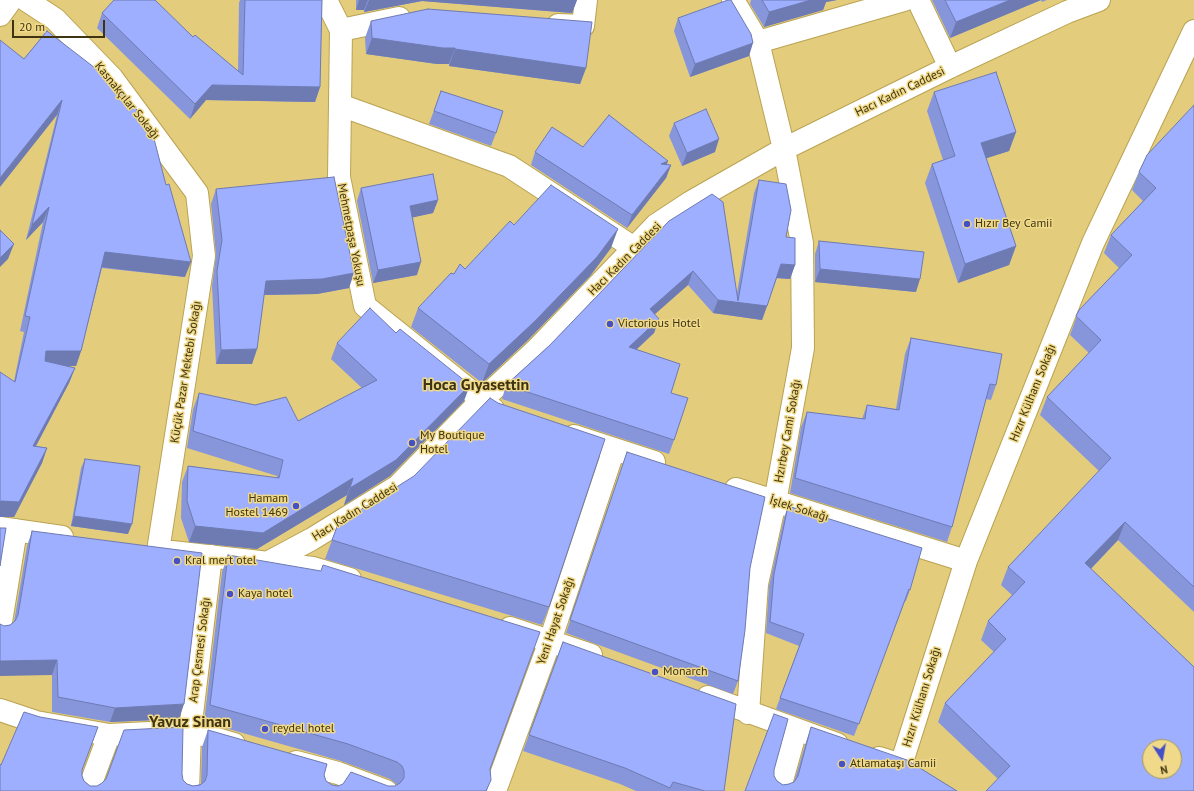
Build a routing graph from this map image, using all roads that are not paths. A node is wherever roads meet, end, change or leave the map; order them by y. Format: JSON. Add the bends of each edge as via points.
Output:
{"nodes":[{"id":1,"x":11,"y":0,"type":"edge"},
{"id":2,"x":326,"y":0,"type":"edge"},
{"id":3,"x":586,"y":0,"type":"edge"},
{"id":4,"x":733,"y":0,"type":"edge"},
{"id":5,"x":904,"y":0,"type":"edge"},
{"id":6,"x":918,"y":0,"type":"edge"},
{"id":7,"x":1099,"y":0,"type":"edge"},
{"id":8,"x":36,"y":2,"type":"edge"},
{"id":9,"x":421,"y":13,"type":"edge"},
{"id":10,"x":0,"y":15,"type":"edge"},
{"id":11,"x":535,"y":23,"type":"edge"},
{"id":12,"x":341,"y":30,"type":"junction"},
{"id":13,"x":1194,"y":31,"type":"edge"},
{"id":14,"x":758,"y":42,"type":"junction"},
{"id":15,"x":950,"y":67,"type":"junction"},
{"id":16,"x":340,"y":105,"type":"junction"},
{"id":17,"x":784,"y":149,"type":"junction"},
{"id":18,"x":339,"y":177,"type":"junction"},
{"id":19,"x":316,"y":180,"type":"edge"},
{"id":20,"x":205,"y":192,"type":"joint"},
{"id":21,"x":634,"y":248,"type":"junction"},
{"id":22,"x":496,"y":409,"type":"junction"},
{"id":23,"x":554,"y":430,"type":"edge"},
{"id":24,"x":614,"y":449,"type":"junction"},
{"id":25,"x":672,"y":468,"type":"edge"},
{"id":26,"x":716,"y":483,"type":"edge"},
{"id":27,"x":775,"y":502,"type":"junction"},
{"id":28,"x":8,"y":529,"type":"edge"},
{"id":29,"x":79,"y":539,"type":"edge"},
{"id":30,"x":211,"y":556,"type":"junction"},
{"id":31,"x":966,"y":561,"type":"junction"},
{"id":32,"x":269,"y":562,"type":"junction"},
{"id":33,"x":372,"y":586,"type":"edge"},
{"id":34,"x":490,"y":622,"type":"edge"},
{"id":35,"x":0,"y":628,"type":"edge"},
{"id":36,"x":550,"y":641,"type":"junction"},
{"id":37,"x":608,"y":662,"type":"edge"},
{"id":38,"x":689,"y":691,"type":"edge"},
{"id":39,"x":0,"y":710,"type":"edge"},
{"id":40,"x":748,"y":713,"type":"junction"},
{"id":41,"x":796,"y":730,"type":"junction"},
{"id":42,"x":190,"y":732,"type":"junction"},
{"id":43,"x":109,"y":735,"type":"junction"},
{"id":44,"x":251,"y":749,"type":"edge"},
{"id":45,"x":274,"y":756,"type":"edge"},
{"id":46,"x":334,"y":782,"type":"edge"},
{"id":47,"x":88,"y":791,"type":"edge"},
{"id":48,"x":188,"y":791,"type":"edge"},
{"id":49,"x":386,"y":791,"type":"edge"},
{"id":50,"x":496,"y":791,"type":"edge"},
{"id":51,"x":779,"y":791,"type":"edge"}],
"edges":[{"from":1,"to":10,"type":"street"},
{"from":2,"to":12,"type":"street","name":"Mehmetpaşa Yokuşu"},
{"from":3,"to":11,"type":"street","via":[[583,26]]},
{"from":4,"to":14,"type":"street","name":"Hzırbey Cami Sokağı"},
{"from":5,"to":14,"type":"street"},
{"from":6,"to":15,"type":"street"},
{"from":7,"to":15,"type":"street","name":"Hacı Kadın Caddesi","via":[[1067,12]]},
{"from":8,"to":20,"type":"street","name":"Kasnakçılar Sokağı","via":[[112,78]]},
{"from":9,"to":12,"type":"street"},
{"from":12,"to":16,"type":"street","name":"Mehmetpaşa Yokuşu"},
{"from":13,"to":31,"type":"street","name":"Hızır Külhanı Sokağı","via":[[1093,243]]},
{"from":14,"to":17,"type":"street","name":"Hzırbey Cami Sokağı"},
{"from":15,"to":17,"type":"street","name":"Hacı Kadın Caddesi"},
{"from":16,"to":18,"type":"street","name":"Mehmetpaşa Yokuşu"},
{"from":16,"to":21,"type":"street","via":[[509,166]]},
{"from":17,"to":21,"type":"street","name":"Hacı Kadın Caddesi","via":[[656,225]]},
{"from":17,"to":27,"type":"street","name":"Hzırbey Cami Sokağı","via":[[802,243],[803,348]]},
{"from":18,"to":19,"type":"street"},
{"from":18,"to":22,"type":"street","name":"Mehmetpaşa Yokuşu","via":[[365,306]]},
{"from":20,"to":30,"type":"street","name":"Küçük Pazar Mektebi Sokağı","via":[[204,256],[150,549]]},
{"from":21,"to":22,"type":"street","name":"Hacı Kadın Caddesi","via":[[536,350]]},
{"from":22,"to":32,"type":"street","name":"Hacı Kadın Caddesi","via":[[398,486],[312,539]]},
{"from":23,"to":24,"type":"street"},
{"from":24,"to":25,"type":"street"},
{"from":24,"to":36,"type":"street","name":"Yeni Hayat Sokağı"},
{"from":26,"to":27,"type":"street","name":"İşlek Sokağı"},
{"from":27,"to":31,"type":"street","name":"İşlek Sokağı"},
{"from":27,"to":40,"type":"street","name":"Hzırbey Cami Sokağı","via":[[757,584]]},
{"from":28,"to":29,"type":"street"},
{"from":28,"to":35,"type":"street"},
{"from":30,"to":32,"type":"street"},
{"from":30,"to":42,"type":"street","name":"Arap Çesmesi Sokağı"},
{"from":31,"to":41,"type":"street","name":"Hızır Külhanı Sokağı","via":[[901,765]]},
{"from":32,"to":33,"type":"street","via":[[313,568]]},
{"from":34,"to":36,"type":"street"},
{"from":36,"to":37,"type":"street"},
{"from":36,"to":50,"type":"street","name":"Yeni Hayat Sokağı"},
{"from":38,"to":40,"type":"street"},
{"from":39,"to":43,"type":"street","via":[[36,722]]},
{"from":40,"to":41,"type":"street"},
{"from":41,"to":51,"type":"street"},
{"from":42,"to":43,"type":"street"},
{"from":42,"to":44,"type":"street"},
{"from":42,"to":48,"type":"street","name":"Arap Çesmesi Sokağı"},
{"from":43,"to":47,"type":"street"},
{"from":45,"to":46,"type":"street"},
{"from":46,"to":49,"type":"street"}]}
